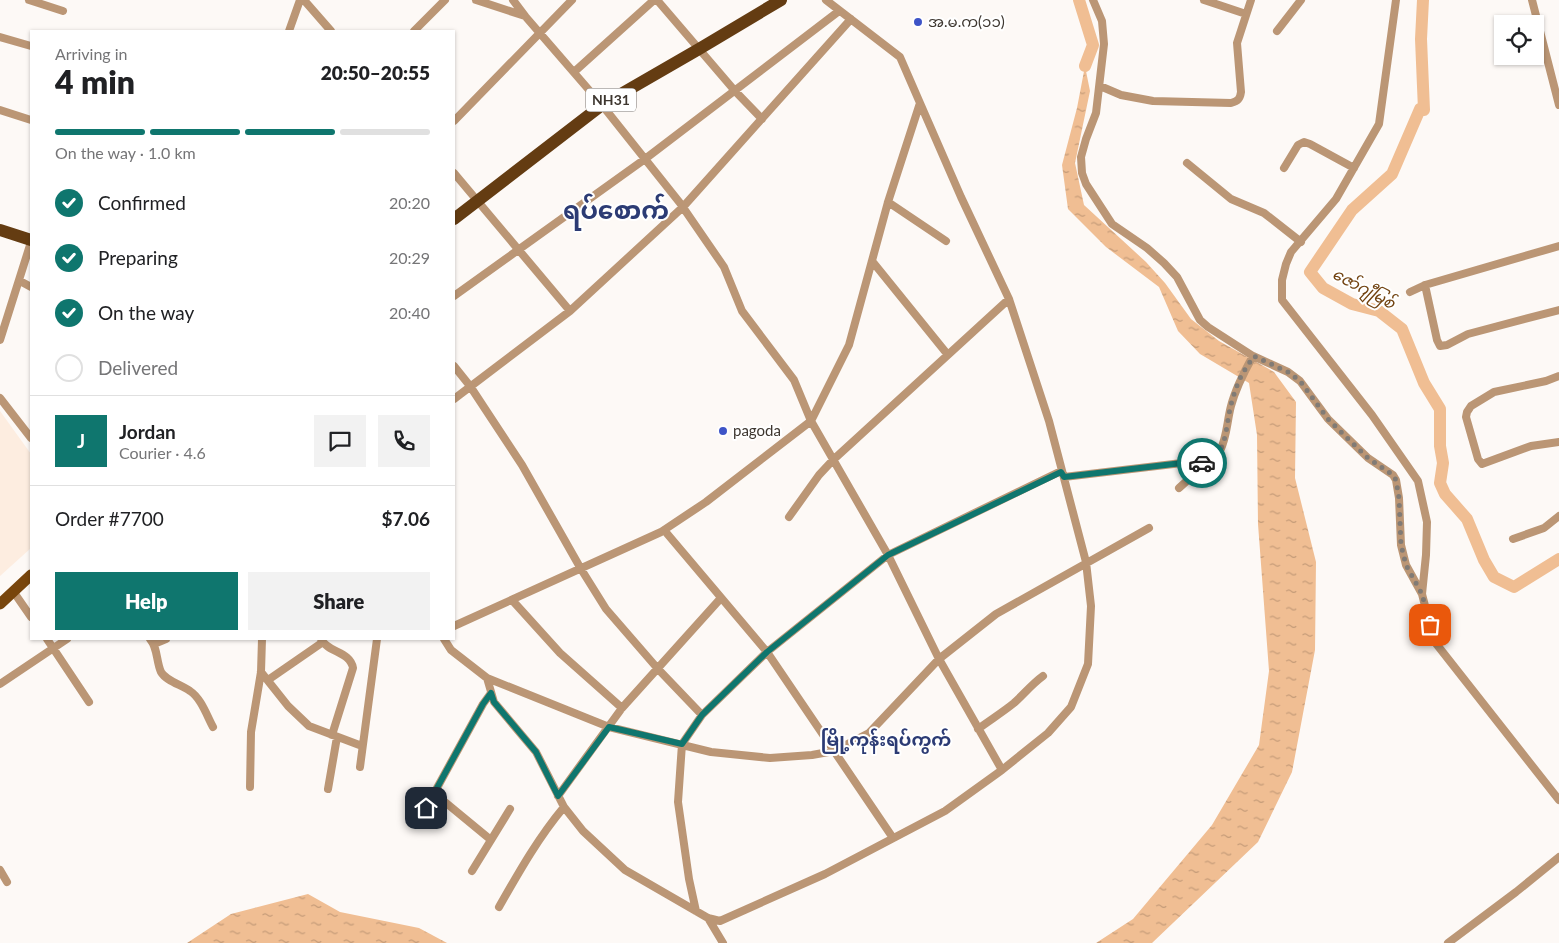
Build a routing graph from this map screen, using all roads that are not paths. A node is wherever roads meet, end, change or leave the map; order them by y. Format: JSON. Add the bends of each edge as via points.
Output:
{"nodes":[{"id":1,"x":28,"y":0,"type":"edge"},
{"id":2,"x":302,"y":0,"type":"edge"},
{"id":3,"x":445,"y":0,"type":"edge"},
{"id":4,"x":476,"y":0,"type":"edge"},
{"id":5,"x":513,"y":0,"type":"edge"},
{"id":6,"x":572,"y":0,"type":"edge"},
{"id":7,"x":655,"y":0,"type":"edge"},
{"id":8,"x":780,"y":0,"type":"edge"},
{"id":9,"x":826,"y":0,"type":"edge"},
{"id":10,"x":1093,"y":0,"type":"edge"},
{"id":11,"x":1204,"y":0,"type":"edge"},
{"id":12,"x":1251,"y":0,"type":"edge"},
{"id":13,"x":1300,"y":0,"type":"edge"},
{"id":14,"x":1396,"y":0,"type":"edge"},
{"id":15,"x":1532,"y":0,"type":"edge"},
{"id":16,"x":63,"y":11,"type":"dead end"},
{"id":17,"x":839,"y":11,"type":"junction"},
{"id":18,"x":1246,"y":14,"type":"junction"},
{"id":19,"x":525,"y":16,"type":"junction"},
{"id":20,"x":851,"y":19,"type":"junction"},
{"id":21,"x":289,"y":30,"type":"edge"},
{"id":22,"x":330,"y":30,"type":"edge"},
{"id":23,"x":415,"y":30,"type":"edge"},
{"id":24,"x":1277,"y":31,"type":"dead end"},
{"id":25,"x":540,"y":33,"type":"junction"},
{"id":26,"x":0,"y":37,"type":"edge"},
{"id":27,"x":30,"y":46,"type":"edge"},
{"id":28,"x":699,"y":50,"type":"junction"},
{"id":29,"x":574,"y":72,"type":"junction"},
{"id":30,"x":1100,"y":86,"type":"junction"},
{"id":31,"x":735,"y":91,"type":"junction"},
{"id":32,"x":920,"y":103,"type":"junction"},
{"id":33,"x":602,"y":105,"type":"junction"},
{"id":34,"x":1559,"y":105,"type":"edge"},
{"id":35,"x":0,"y":110,"type":"edge"},
{"id":36,"x":762,"y":119,"type":"junction"},
{"id":37,"x":30,"y":120,"type":"edge"},
{"id":38,"x":455,"y":120,"type":"edge"},
{"id":39,"x":645,"y":159,"type":"junction"},
{"id":40,"x":1187,"y":163,"type":"dead end"},
{"id":41,"x":1284,"y":168,"type":"dead end"},
{"id":42,"x":1354,"y":168,"type":"junction"},
{"id":43,"x":455,"y":174,"type":"edge"},
{"id":44,"x":478,"y":201,"type":"junction"},
{"id":45,"x":888,"y":202,"type":"junction"},
{"id":46,"x":683,"y":207,"type":"junction"},
{"id":47,"x":455,"y":218,"type":"edge"},
{"id":48,"x":0,"y":230,"type":"edge"},
{"id":49,"x":30,"y":241,"type":"edge"},
{"id":50,"x":946,"y":241,"type":"dead end"},
{"id":51,"x":1301,"y":242,"type":"junction"},
{"id":52,"x":30,"y":245,"type":"edge"},
{"id":53,"x":1559,"y":246,"type":"edge"},
{"id":54,"x":519,"y":249,"type":"junction"},
{"id":55,"x":872,"y":261,"type":"junction"},
{"id":56,"x":20,"y":281,"type":"junction"},
{"id":57,"x":1424,"y":285,"type":"junction"},
{"id":58,"x":30,"y":286,"type":"edge"},
{"id":59,"x":1410,"y":292,"type":"dead end"},
{"id":60,"x":455,"y":295,"type":"edge"},
{"id":61,"x":1009,"y":299,"type":"junction"},
{"id":62,"x":1559,"y":310,"type":"edge"},
{"id":63,"x":570,"y":311,"type":"junction"},
{"id":64,"x":0,"y":340,"type":"edge"},
{"id":65,"x":948,"y":355,"type":"junction"},
{"id":66,"x":1253,"y":357,"type":"junction"},
{"id":67,"x":455,"y":367,"type":"edge"},
{"id":68,"x":1559,"y":376,"type":"edge"},
{"id":69,"x":470,"y":386,"type":"junction"},
{"id":70,"x":0,"y":398,"type":"edge"},
{"id":71,"x":455,"y":398,"type":"edge"},
{"id":72,"x":811,"y":421,"type":"junction"},
{"id":73,"x":30,"y":437,"type":"edge"},
{"id":74,"x":1559,"y":442,"type":"edge"},
{"id":75,"x":833,"y":460,"type":"junction"},
{"id":76,"x":1207,"y":463,"type":"junction"},
{"id":77,"x":1062,"y":474,"type":"junction"},
{"id":78,"x":1179,"y":488,"type":"dead end"},
{"id":79,"x":789,"y":516,"type":"dead end"},
{"id":80,"x":1559,"y":516,"type":"edge"},
{"id":81,"x":1149,"y":528,"type":"dead end"},
{"id":82,"x":664,"y":530,"type":"junction"},
{"id":83,"x":1513,"y":539,"type":"dead end"},
{"id":84,"x":888,"y":555,"type":"junction"},
{"id":85,"x":1086,"y":562,"type":"junction"},
{"id":86,"x":581,"y":569,"type":"junction"},
{"id":87,"x":30,"y":576,"type":"edge"},
{"id":88,"x":13,"y":591,"type":"junction"},
{"id":89,"x":1422,"y":594,"type":"junction"},
{"id":90,"x":721,"y":598,"type":"junction"},
{"id":91,"x":512,"y":600,"type":"junction"},
{"id":92,"x":0,"y":604,"type":"edge"},
{"id":93,"x":30,"y":616,"type":"edge"},
{"id":94,"x":455,"y":626,"type":"edge"},
{"id":95,"x":48,"y":640,"type":"edge"},
{"id":96,"x":65,"y":640,"type":"edge"},
{"id":97,"x":262,"y":640,"type":"edge"},
{"id":98,"x":322,"y":640,"type":"edge"},
{"id":99,"x":377,"y":640,"type":"edge"},
{"id":100,"x":445,"y":640,"type":"edge"},
{"id":101,"x":152,"y":641,"type":"edge"},
{"id":102,"x":53,"y":648,"type":"junction"},
{"id":103,"x":767,"y":652,"type":"junction"},
{"id":104,"x":939,"y":660,"type":"junction"},
{"id":105,"x":658,"y":669,"type":"junction"},
{"id":106,"x":261,"y":672,"type":"junction"},
{"id":107,"x":1043,"y":676,"type":"dead end"},
{"id":108,"x":488,"y":678,"type":"junction"},
{"id":109,"x":268,"y":680,"type":"junction"},
{"id":110,"x":0,"y":684,"type":"edge"},
{"id":111,"x":491,"y":693,"type":"junction"},
{"id":112,"x":89,"y":702,"type":"dead end"},
{"id":113,"x":622,"y":708,"type":"junction"},
{"id":114,"x":702,"y":715,"type":"junction"},
{"id":115,"x":212,"y":727,"type":"dead end"},
{"id":116,"x":609,"y":727,"type":"junction"},
{"id":117,"x":978,"y":729,"type":"junction"},
{"id":118,"x":334,"y":736,"type":"junction"},
{"id":119,"x":682,"y":744,"type":"junction"},
{"id":120,"x":362,"y":746,"type":"junction"},
{"id":121,"x":834,"y":751,"type":"junction"},
{"id":122,"x":360,"y":767,"type":"dead end"},
{"id":123,"x":1002,"y":770,"type":"junction"},
{"id":124,"x":250,"y":787,"type":"dead end"},
{"id":125,"x":328,"y":789,"type":"dead end"},
{"id":126,"x":434,"y":793,"type":"junction"},
{"id":127,"x":558,"y":796,"type":"junction"},
{"id":128,"x":1559,"y":800,"type":"edge"},
{"id":129,"x":564,"y":807,"type":"junction"},
{"id":130,"x":426,"y":808,"type":"dead end"},
{"id":131,"x":510,"y":809,"type":"dead end"},
{"id":132,"x":892,"y":838,"type":"junction"},
{"id":133,"x":491,"y":840,"type":"junction"},
{"id":134,"x":1559,"y":857,"type":"edge"},
{"id":135,"x":0,"y":870,"type":"edge"},
{"id":136,"x":472,"y":871,"type":"dead end"},
{"id":137,"x":7,"y":882,"type":"dead end"},
{"id":138,"x":499,"y":907,"type":"dead end"},
{"id":139,"x":696,"y":911,"type":"junction"},
{"id":140,"x":708,"y":918,"type":"junction"},
{"id":141,"x":723,"y":943,"type":"edge"},
{"id":142,"x":1448,"y":943,"type":"edge"}],
"edges":[{"from":1,"to":16,"type":"street"},
{"from":2,"to":21,"type":"street"},
{"from":2,"to":22,"type":"street"},
{"from":3,"to":23,"type":"street"},
{"from":4,"to":19,"type":"street"},
{"from":5,"to":19,"type":"street"},
{"from":6,"to":25,"type":"street"},
{"from":7,"to":28,"type":"street"},
{"from":7,"to":29,"type":"street"},
{"from":8,"to":28,"type":"highway","number":"NH31"},
{"from":9,"to":17,"type":"street"},
{"from":10,"to":30,"type":"street","via":[[1104,32]]},
{"from":11,"to":18,"type":"street"},
{"from":12,"to":18,"type":"street"},
{"from":13,"to":24,"type":"street"},
{"from":14,"to":42,"type":"street","via":[[1379,124]]},
{"from":15,"to":34,"type":"street"},
{"from":17,"to":20,"type":"street"},
{"from":17,"to":31,"type":"street"},
{"from":18,"to":30,"type":"street","via":[[1237,43],[1240,97],[1237,101],[1153,101],[1121,95]]},
{"from":19,"to":25,"type":"street"},
{"from":20,"to":32,"type":"street","via":[[900,57]]},
{"from":20,"to":36,"type":"street"},
{"from":25,"to":29,"type":"street"},
{"from":25,"to":38,"type":"street"},
{"from":26,"to":27,"type":"street"},
{"from":28,"to":31,"type":"street"},
{"from":28,"to":33,"type":"highway","number":"NH31"},
{"from":29,"to":33,"type":"street"},
{"from":30,"to":66,"type":"street","via":[[1096,113],[1081,157],[1086,184],[1112,224],[1147,248],[1177,277],[1200,320]]},
{"from":31,"to":36,"type":"street"},
{"from":31,"to":39,"type":"street"},
{"from":32,"to":45,"type":"street"},
{"from":32,"to":61,"type":"street"},
{"from":33,"to":39,"type":"street"},
{"from":33,"to":44,"type":"highway","number":"NH31"},
{"from":35,"to":37,"type":"street"},
{"from":36,"to":46,"type":"street"},
{"from":39,"to":46,"type":"street"},
{"from":39,"to":54,"type":"street"},
{"from":40,"to":51,"type":"street","via":[[1231,198],[1264,213]]},
{"from":41,"to":42,"type":"street","via":[[1304,142]]},
{"from":42,"to":51,"type":"street","via":[[1336,199]]},
{"from":43,"to":44,"type":"street"},
{"from":44,"to":47,"type":"highway","number":"NH31"},
{"from":44,"to":54,"type":"street"},
{"from":45,"to":50,"type":"street"},
{"from":45,"to":55,"type":"street"},
{"from":46,"to":63,"type":"street"},
{"from":46,"to":72,"type":"street","via":[[724,267],[742,311],[794,380]]},
{"from":48,"to":49,"type":"highway"},
{"from":51,"to":89,"type":"street","via":[[1291,252],[1286,264],[1282,300],[1418,481],[1427,522]]},
{"from":52,"to":56,"type":"street"},
{"from":53,"to":57,"type":"street"},
{"from":54,"to":60,"type":"street"},
{"from":54,"to":63,"type":"street"},
{"from":55,"to":65,"type":"street"},
{"from":55,"to":72,"type":"street","via":[[849,345]]},
{"from":56,"to":58,"type":"street"},
{"from":56,"to":64,"type":"street"},
{"from":57,"to":59,"type":"street"},
{"from":57,"to":62,"type":"street","via":[[1437,340],[1442,347],[1468,334]]},
{"from":61,"to":65,"type":"street"},
{"from":61,"to":77,"type":"street","via":[[1049,421]]},
{"from":63,"to":69,"type":"street"},
{"from":65,"to":75,"type":"street"},
{"from":66,"to":76,"type":"street","via":[[1240,379],[1220,452]]},
{"from":66,"to":89,"type":"street","via":[[1288,372],[1300,381],[1340,432],[1368,458],[1393,475],[1399,498],[1406,565]]},
{"from":67,"to":69,"type":"street"},
{"from":68,"to":74,"type":"street","via":[[1494,392],[1471,406],[1466,418],[1482,464],[1531,446]]},
{"from":69,"to":71,"type":"street"},
{"from":69,"to":86,"type":"street","via":[[522,465]]},
{"from":70,"to":73,"type":"street"},
{"from":72,"to":75,"type":"street"},
{"from":72,"to":82,"type":"street","via":[[706,502]]},
{"from":75,"to":79,"type":"street"},
{"from":75,"to":84,"type":"street"},
{"from":76,"to":77,"type":"street"},
{"from":76,"to":78,"type":"street"},
{"from":77,"to":84,"type":"street"},
{"from":77,"to":85,"type":"street"},
{"from":80,"to":83,"type":"street","via":[[1544,528]]},
{"from":81,"to":85,"type":"street"},
{"from":82,"to":86,"type":"street"},
{"from":82,"to":90,"type":"street"},
{"from":84,"to":103,"type":"street"},
{"from":84,"to":104,"type":"street"},
{"from":85,"to":104,"type":"street","via":[[996,614]]},
{"from":85,"to":123,"type":"street","via":[[1091,606],[1088,664],[1071,707],[1048,733]]},
{"from":86,"to":91,"type":"street"},
{"from":86,"to":105,"type":"street","via":[[606,609]]},
{"from":87,"to":88,"type":"main road"},
{"from":88,"to":92,"type":"main road"},
{"from":88,"to":93,"type":"street"},
{"from":89,"to":128,"type":"street","via":[[1434,641]]},
{"from":90,"to":103,"type":"street"},
{"from":90,"to":105,"type":"street"},
{"from":91,"to":94,"type":"street"},
{"from":91,"to":113,"type":"street","via":[[560,653]]},
{"from":95,"to":102,"type":"street"},
{"from":96,"to":102,"type":"street"},
{"from":97,"to":106,"type":"street"},
{"from":98,"to":109,"type":"street"},
{"from":98,"to":118,"type":"street","via":[[349,658],[353,668]]},
{"from":99,"to":120,"type":"street"},
{"from":100,"to":108,"type":"street","via":[[451,650]]},
{"from":101,"to":115,"type":"street","via":[[161,673],[196,696]]},
{"from":102,"to":110,"type":"street"},
{"from":102,"to":112,"type":"street"},
{"from":103,"to":114,"type":"street"},
{"from":103,"to":121,"type":"street"},
{"from":104,"to":117,"type":"street"},
{"from":104,"to":121,"type":"street","via":[[869,733]]},
{"from":105,"to":113,"type":"street"},
{"from":105,"to":114,"type":"street"},
{"from":106,"to":109,"type":"street"},
{"from":106,"to":124,"type":"street","via":[[251,732]]},
{"from":107,"to":117,"type":"street"},
{"from":108,"to":111,"type":"street"},
{"from":108,"to":116,"type":"street"},
{"from":109,"to":118,"type":"street","via":[[309,726]]},
{"from":111,"to":126,"type":"street"},
{"from":111,"to":127,"type":"street","via":[[494,702],[536,752]]},
{"from":113,"to":116,"type":"street"},
{"from":114,"to":119,"type":"street"},
{"from":116,"to":119,"type":"street"},
{"from":116,"to":127,"type":"street"},
{"from":117,"to":123,"type":"street"},
{"from":118,"to":120,"type":"street"},
{"from":118,"to":125,"type":"street"},
{"from":119,"to":121,"type":"street","via":[[711,752],[770,758]]},
{"from":119,"to":139,"type":"street","via":[[678,802]]},
{"from":120,"to":122,"type":"street"},
{"from":121,"to":132,"type":"street"},
{"from":123,"to":132,"type":"street","via":[[945,811]]},
{"from":126,"to":130,"type":"street"},
{"from":126,"to":133,"type":"street"},
{"from":127,"to":129,"type":"street"},
{"from":129,"to":138,"type":"street","via":[[522,865]]},
{"from":129,"to":139,"type":"street","via":[[583,831],[625,870]]},
{"from":131,"to":133,"type":"street"},
{"from":132,"to":140,"type":"street","via":[[825,874],[720,921]]},
{"from":133,"to":136,"type":"street"},
{"from":134,"to":142,"type":"street"},
{"from":135,"to":137,"type":"street"},
{"from":139,"to":140,"type":"street"},
{"from":140,"to":141,"type":"street"}]}
